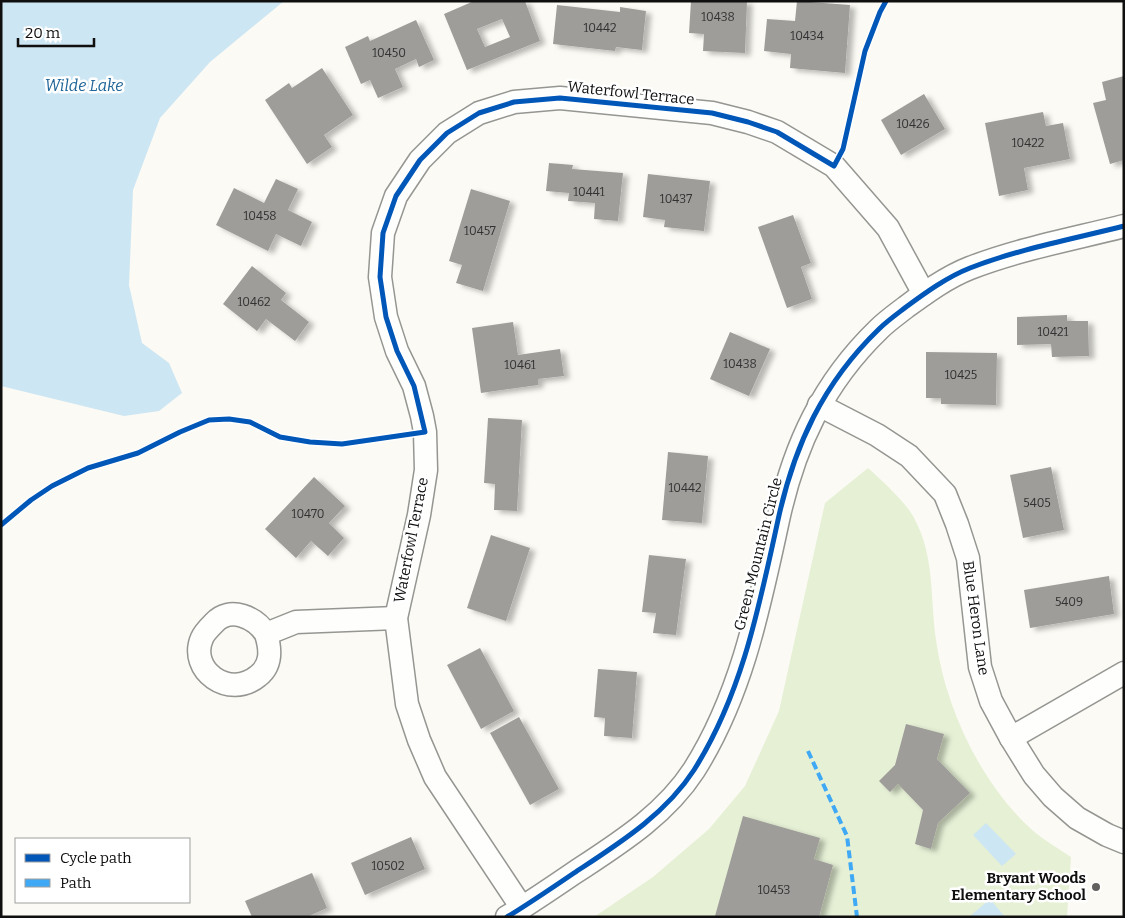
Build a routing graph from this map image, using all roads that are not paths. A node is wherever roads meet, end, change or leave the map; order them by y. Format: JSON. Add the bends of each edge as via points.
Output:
{"nodes":[{"id":1,"x":1124,"y":226,"type":"edge"},
{"id":2,"x":924,"y":294,"type":"junction"},
{"id":3,"x":819,"y":405,"type":"junction"},
{"id":4,"x":396,"y":618,"type":"junction"},
{"id":5,"x":266,"y":634,"type":"dead end"},
{"id":6,"x":1124,"y":673,"type":"edge"},
{"id":7,"x":1011,"y":738,"type":"junction"},
{"id":8,"x":1124,"y":842,"type":"edge"},
{"id":9,"x":514,"y":912,"type":"edge"}],
"edges":[{"from":1,"to":2,"type":"street","name":"Green Mountain Circle","via":[[1002,257],[967,269]]},
{"from":2,"to":3,"type":"street","name":"Green Mountain Circle","via":[[880,328],[844,368]]},
{"from":2,"to":4,"type":"street","name":"Waterfowl Terrace","via":[[888,228],[834,166],[777,132],[748,122],[712,113],[560,98],[514,102],[479,113],[446,133],[420,160],[396,196],[383,233],[380,277],[386,317],[397,351],[414,386],[424,432],[426,470]]},
{"from":3,"to":7,"type":"street","name":"Blue Heron Lane","via":[[909,456],[945,494],[968,558],[980,667],[991,701]]},
{"from":3,"to":9,"type":"street","name":"Green Mountain Circle","via":[[797,452],[737,682],[720,723],[693,771],[656,815],[592,862]]},
{"from":4,"to":5,"type":"street","via":[[296,622]]},
{"from":4,"to":9,"type":"street","name":"Waterfowl Terrace","via":[[406,704],[419,740],[435,776]]},
{"from":6,"to":7,"type":"street"},
{"from":7,"to":8,"type":"street","name":"Blue Heron Lane","via":[[1034,775],[1053,797],[1077,818]]}]}
